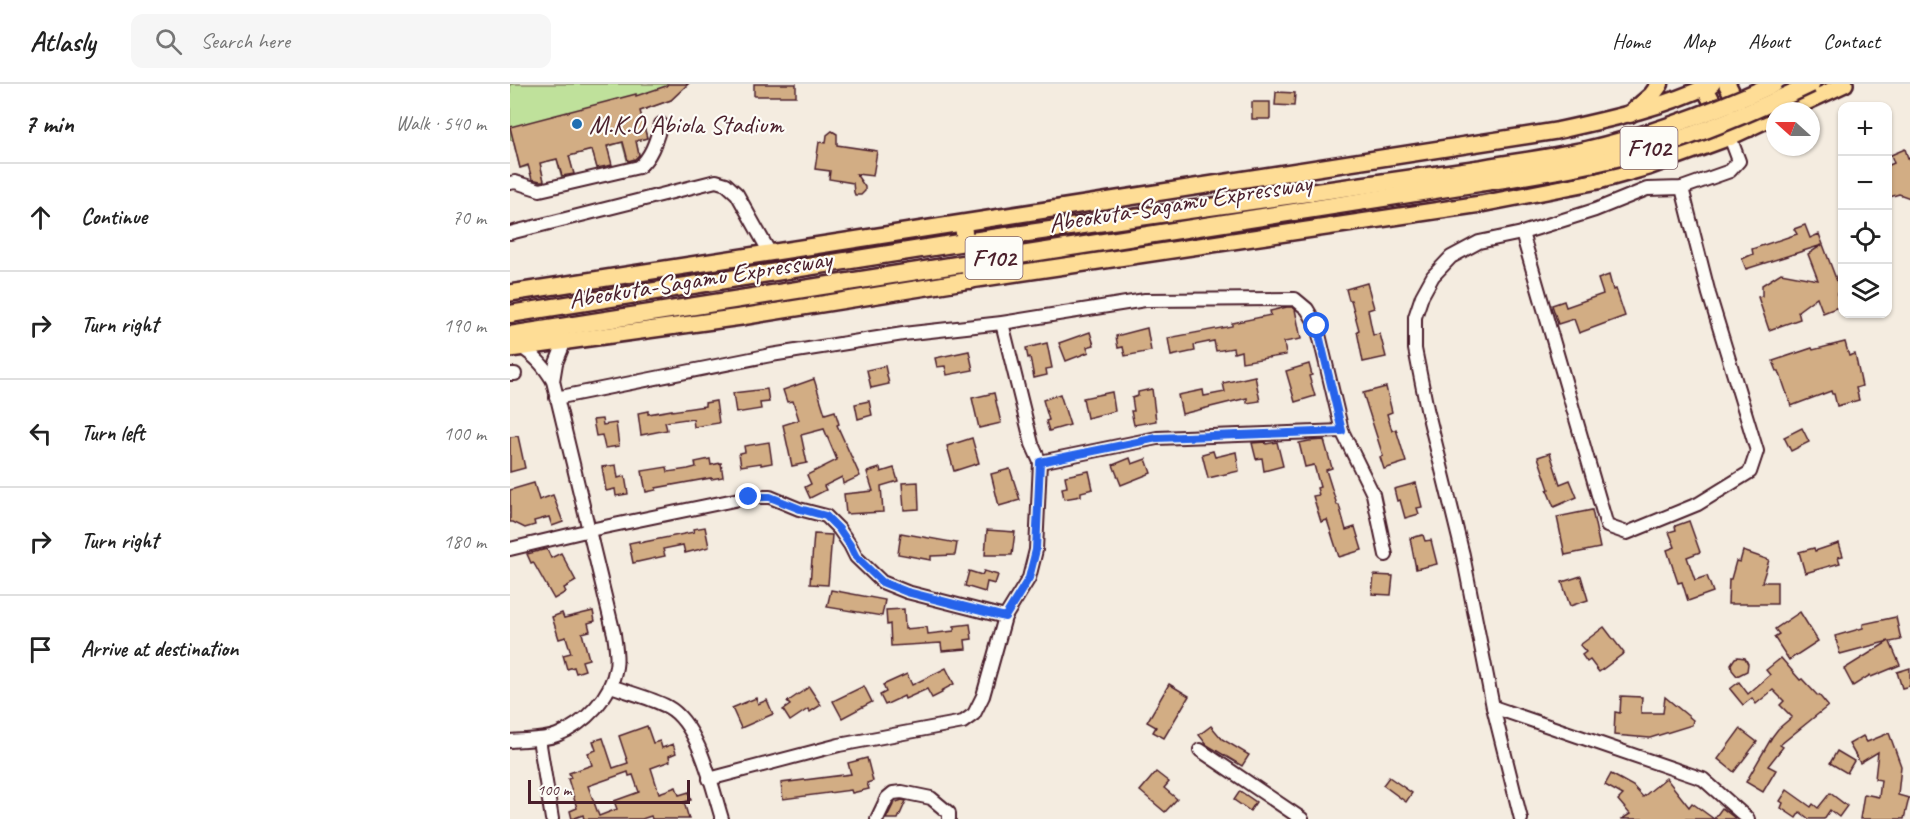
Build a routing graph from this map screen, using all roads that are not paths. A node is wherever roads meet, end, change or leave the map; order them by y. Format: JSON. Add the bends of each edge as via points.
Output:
{"nodes":[{"id":1,"x":1660,"y":84,"type":"edge"},
{"id":2,"x":1727,"y":84,"type":"edge"},
{"id":3,"x":1774,"y":84,"type":"edge"},
{"id":4,"x":1811,"y":84,"type":"edge"},
{"id":5,"x":1845,"y":84,"type":"edge"},
{"id":6,"x":1707,"y":85,"type":"edge"},
{"id":7,"x":1806,"y":102,"type":"edge"},
{"id":8,"x":1630,"y":114,"type":"junction"},
{"id":9,"x":1766,"y":120,"type":"edge"},
{"id":10,"x":661,"y":124,"type":"dead end"},
{"id":11,"x":1749,"y":128,"type":"junction"},
{"id":12,"x":1730,"y":137,"type":"junction"},
{"id":13,"x":1478,"y":176,"type":"junction"},
{"id":14,"x":510,"y":183,"type":"edge"},
{"id":15,"x":1683,"y":188,"type":"junction"},
{"id":16,"x":963,"y":224,"type":"junction"},
{"id":17,"x":510,"y":233,"type":"edge"},
{"id":18,"x":1522,"y":233,"type":"junction"},
{"id":19,"x":965,"y":242,"type":"junction"},
{"id":20,"x":770,"y":253,"type":"junction"},
{"id":21,"x":969,"y":262,"type":"junction"},
{"id":22,"x":971,"y":280,"type":"junction"},
{"id":23,"x":510,"y":293,"type":"edge"},
{"id":24,"x":510,"y":314,"type":"edge"},
{"id":25,"x":1002,"y":323,"type":"junction"},
{"id":26,"x":565,"y":340,"type":"junction"},
{"id":27,"x":514,"y":344,"type":"edge"},
{"id":28,"x":553,"y":381,"type":"junction"},
{"id":29,"x":556,"y":398,"type":"junction"},
{"id":30,"x":1342,"y":431,"type":"junction"},
{"id":31,"x":1040,"y":462,"type":"junction"},
{"id":32,"x":590,"y":530,"type":"junction"},
{"id":33,"x":510,"y":549,"type":"edge"},
{"id":34,"x":1386,"y":555,"type":"dead end"},
{"id":35,"x":1005,"y":617,"type":"junction"},
{"id":36,"x":611,"y":686,"type":"junction"},
{"id":37,"x":1493,"y":707,"type":"junction"},
{"id":38,"x":539,"y":739,"type":"junction"},
{"id":39,"x":510,"y":741,"type":"edge"},
{"id":40,"x":1200,"y":750,"type":"dead end"},
{"id":41,"x":709,"y":779,"type":"junction"},
{"id":42,"x":552,"y":819,"type":"edge"},
{"id":43,"x":722,"y":819,"type":"edge"},
{"id":44,"x":877,"y":819,"type":"edge"},
{"id":45,"x":950,"y":819,"type":"edge"},
{"id":46,"x":1302,"y":819,"type":"edge"},
{"id":47,"x":1521,"y":819,"type":"edge"},
{"id":48,"x":1748,"y":819,"type":"edge"}],
"edges":[{"from":1,"to":8,"type":"highway"},
{"from":2,"to":11,"type":"highway"},
{"from":3,"to":13,"type":"highway","name":"Abeokuta-Sagamu Expressway","number":"F102","bridge":true,"via":[[1628,139]]},
{"from":4,"to":13,"type":"highway","name":"Abeokuta-Sagamu Expressway","number":"F102","bridge":true,"via":[[1685,137],[1636,153],[1590,164]]},
{"from":5,"to":7,"type":"main road"},
{"from":6,"to":8,"type":"main road","via":[[1669,103]]},
{"from":6,"to":12,"type":"highway"},
{"from":8,"to":16,"type":"main road","via":[[1556,131]]},
{"from":9,"to":11,"type":"main road"},
{"from":10,"to":14,"type":"street","via":[[654,146],[639,167],[540,190]]},
{"from":11,"to":12,"type":"main road"},
{"from":12,"to":15,"type":"street","via":[[1739,161],[1730,171]]},
{"from":12,"to":22,"type":"main road","via":[[1608,178],[1481,204]]},
{"from":13,"to":19,"type":"highway","name":"Abeokuta-Sagamu Expressway","number":"F102"},
{"from":13,"to":21,"type":"highway","name":"Abeokuta-Sagamu Expressway","number":"F102"},
{"from":15,"to":18,"type":"street","via":[[1647,189]]},
{"from":15,"to":18,"type":"street","via":[[1709,294],[1757,451],[1750,472],[1698,504],[1627,533],[1607,526]]},
{"from":16,"to":19,"type":"highway"},
{"from":16,"to":20,"type":"main road"},
{"from":17,"to":20,"type":"street","via":[[716,181],[737,194]]},
{"from":18,"to":37,"type":"street","via":[[1479,242],[1451,257],[1433,276],[1415,317],[1415,349],[1427,409],[1463,555]]},
{"from":19,"to":24,"type":"highway","name":"Abeokuta-Sagamu Expressway","number":"F102"},
{"from":20,"to":23,"type":"main road"},
{"from":21,"to":22,"type":"highway"},
{"from":21,"to":27,"type":"highway","name":"Abeokuta-Sagamu Expressway","number":"F102"},
{"from":22,"to":26,"type":"main road"},
{"from":25,"to":29,"type":"street","via":[[771,355]]},
{"from":25,"to":30,"type":"street","via":[[1145,300],[1295,299],[1317,326]]},
{"from":25,"to":31,"type":"street"},
{"from":26,"to":27,"type":"main road"},
{"from":26,"to":28,"type":"street"},
{"from":27,"to":28,"type":"street","via":[[536,357]]},
{"from":28,"to":29,"type":"street"},
{"from":29,"to":32,"type":"street"},
{"from":30,"to":31,"type":"street","via":[[1157,438]]},
{"from":30,"to":34,"type":"street","via":[[1372,494]]},
{"from":31,"to":35,"type":"street","via":[[1036,550],[1029,578]]},
{"from":32,"to":33,"type":"street"},
{"from":32,"to":35,"type":"street","via":[[749,497],[770,497],[826,516],[856,557],[882,582]]},
{"from":32,"to":36,"type":"street","via":[[614,634],[617,664]]},
{"from":35,"to":41,"type":"street","via":[[982,696],[974,714],[963,722],[839,745]]},
{"from":36,"to":38,"type":"street","via":[[592,712],[573,726]]},
{"from":36,"to":41,"type":"street","via":[[668,707],[679,715],[699,748]]},
{"from":37,"to":47,"type":"street"},
{"from":37,"to":48,"type":"street","via":[[1703,779]]},
{"from":38,"to":39,"type":"street"},
{"from":38,"to":42,"type":"street"},
{"from":40,"to":46,"type":"street"},
{"from":41,"to":43,"type":"street"},
{"from":44,"to":45,"type":"street","via":[[887,798],[902,792],[931,798],[949,813]]}]}
